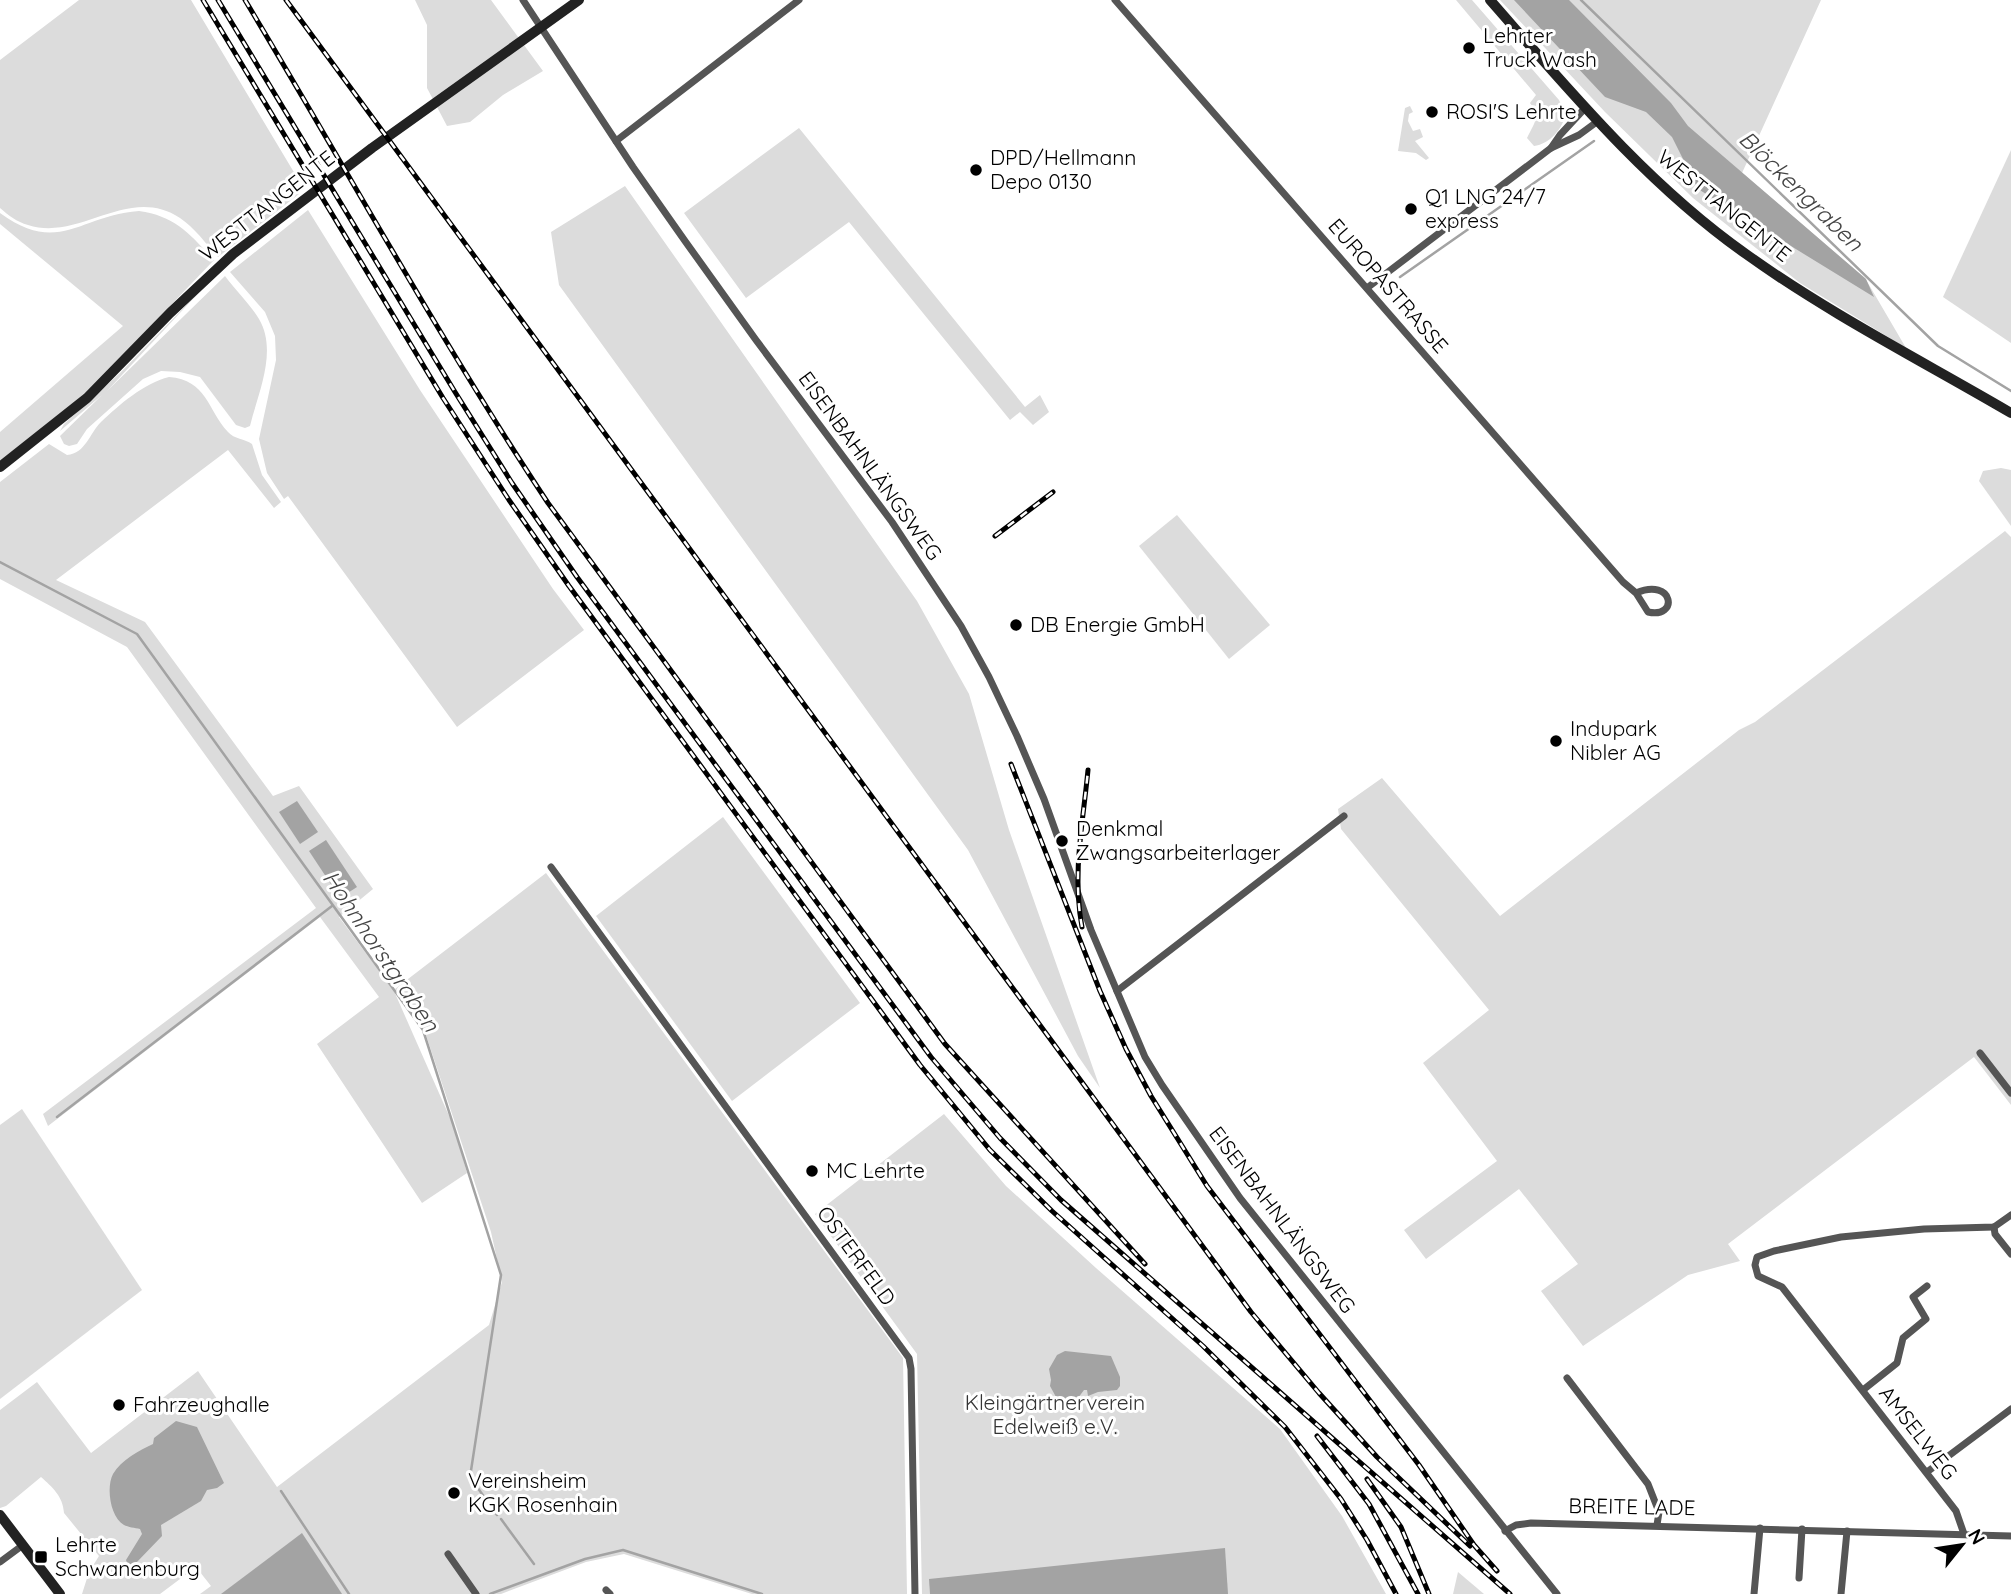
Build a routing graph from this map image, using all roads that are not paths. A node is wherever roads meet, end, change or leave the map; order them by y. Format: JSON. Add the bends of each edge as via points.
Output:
{"nodes":[{"id":1,"x":523,"y":0,"type":"edge"},
{"id":2,"x":579,"y":0,"type":"edge"},
{"id":3,"x":799,"y":0,"type":"edge"},
{"id":4,"x":1115,"y":0,"type":"edge"},
{"id":5,"x":1490,"y":0,"type":"edge"},
{"id":6,"x":1586,"y":107,"type":"junction"},
{"id":7,"x":1598,"y":121,"type":"junction"},
{"id":8,"x":616,"y":141,"type":"junction"},
{"id":9,"x":1551,"y":148,"type":"junction"},
{"id":10,"x":1367,"y":288,"type":"junction"},
{"id":11,"x":2011,"y":413,"type":"edge"},
{"id":12,"x":0,"y":467,"type":"edge"},
{"id":13,"x":1636,"y":593,"type":"junction"},
{"id":14,"x":1344,"y":816,"type":"dead end"},
{"id":15,"x":551,"y":867,"type":"dead end"},
{"id":16,"x":1117,"y":991,"type":"junction"},
{"id":17,"x":1980,"y":1053,"type":"dead end"},
{"id":18,"x":2011,"y":1093,"type":"edge"},
{"id":19,"x":2011,"y":1215,"type":"edge"},
{"id":20,"x":1994,"y":1227,"type":"junction"},
{"id":21,"x":2011,"y":1254,"type":"edge"},
{"id":22,"x":1927,"y":1286,"type":"dead end"},
{"id":23,"x":1567,"y":1378,"type":"dead end"},
{"id":24,"x":1863,"y":1390,"type":"junction"},
{"id":25,"x":2011,"y":1409,"type":"edge"},
{"id":26,"x":1927,"y":1472,"type":"junction"},
{"id":27,"x":0,"y":1515,"type":"edge"},
{"id":28,"x":1657,"y":1525,"type":"junction"},
{"id":29,"x":1760,"y":1528,"type":"junction"},
{"id":30,"x":1802,"y":1529,"type":"junction"},
{"id":31,"x":1506,"y":1531,"type":"junction"},
{"id":32,"x":1847,"y":1531,"type":"junction"},
{"id":33,"x":1964,"y":1534,"type":"junction"},
{"id":34,"x":2011,"y":1536,"type":"edge"},
{"id":35,"x":23,"y":1545,"type":"junction"},
{"id":36,"x":448,"y":1554,"type":"dead end"},
{"id":37,"x":0,"y":1562,"type":"edge"},
{"id":38,"x":1799,"y":1578,"type":"dead end"},
{"id":39,"x":60,"y":1594,"type":"edge"},
{"id":40,"x":476,"y":1594,"type":"edge"},
{"id":41,"x":915,"y":1594,"type":"edge"},
{"id":42,"x":1557,"y":1594,"type":"edge"},
{"id":43,"x":1754,"y":1594,"type":"edge"},
{"id":44,"x":1842,"y":1594,"type":"edge"}],
"edges":[{"from":1,"to":8,"type":"street","name":"EISENBAHNLÄNGSWEG"},
{"from":2,"to":12,"type":"main road","name":"WESTTANGENTE","via":[[233,254],[87,398]]},
{"from":3,"to":8,"type":"street"},
{"from":4,"to":10,"type":"street","name":"EUROPASTRASSE"},
{"from":5,"to":6,"type":"main road","name":"WESTTANGENTE"},
{"from":6,"to":7,"type":"main road","name":"WESTTANGENTE"},
{"from":6,"to":9,"type":"street"},
{"from":7,"to":9,"type":"street"},
{"from":7,"to":11,"type":"main road","name":"WESTTANGENTE","via":[[1679,200],[1745,253]]},
{"from":8,"to":16,"type":"street","name":"EISENBAHNLÄNGSWEG","via":[[892,522],[961,626],[1044,799]]},
{"from":9,"to":10,"type":"street"},
{"from":10,"to":13,"type":"street","name":"EUROPASTRASSE"},
{"from":13,"to":13,"type":"street","name":"EUROPASTRASSE","via":[[1648,612],[1665,611],[1669,604],[1664,591]]},
{"from":14,"to":16,"type":"street"},
{"from":15,"to":41,"type":"street","name":"OSTERFELD","via":[[909,1358]]},
{"from":16,"to":31,"type":"street","name":"EISENBAHNLÄNGSWEG","via":[[1145,1057],[1200,1143]]},
{"from":17,"to":18,"type":"street"},
{"from":19,"to":20,"type":"street"},
{"from":20,"to":21,"type":"street"},
{"from":20,"to":24,"type":"street","name":"AMSELWEG","via":[[1924,1228],[1841,1237],[1757,1257],[1758,1276],[1782,1287]]},
{"from":22,"to":24,"type":"street","name":"AMSELWEG","via":[[1913,1297],[1926,1319],[1903,1338],[1897,1363]]},
{"from":23,"to":28,"type":"street","via":[[1648,1485],[1658,1512]]},
{"from":24,"to":26,"type":"street","name":"AMSELWEG"},
{"from":25,"to":26,"type":"street"},
{"from":26,"to":33,"type":"street","name":"AMSELWEG","via":[[1956,1511]]},
{"from":27,"to":35,"type":"main road"},
{"from":28,"to":29,"type":"street","name":"BREITE LADE"},
{"from":28,"to":31,"type":"street","name":"BREITE LADE","via":[[1531,1522]]},
{"from":29,"to":30,"type":"street","name":"BREITE LADE"},
{"from":29,"to":43,"type":"street"},
{"from":30,"to":32,"type":"street","name":"BREITE LADE"},
{"from":30,"to":38,"type":"street"},
{"from":31,"to":42,"type":"street","name":"EISENBAHNLÄNGSWEG"},
{"from":32,"to":33,"type":"street","name":"BREITE LADE"},
{"from":32,"to":44,"type":"street"},
{"from":33,"to":34,"type":"street","name":"BREITE LADE"},
{"from":35,"to":37,"type":"street"},
{"from":35,"to":39,"type":"main road"},
{"from":36,"to":40,"type":"street"}]}
